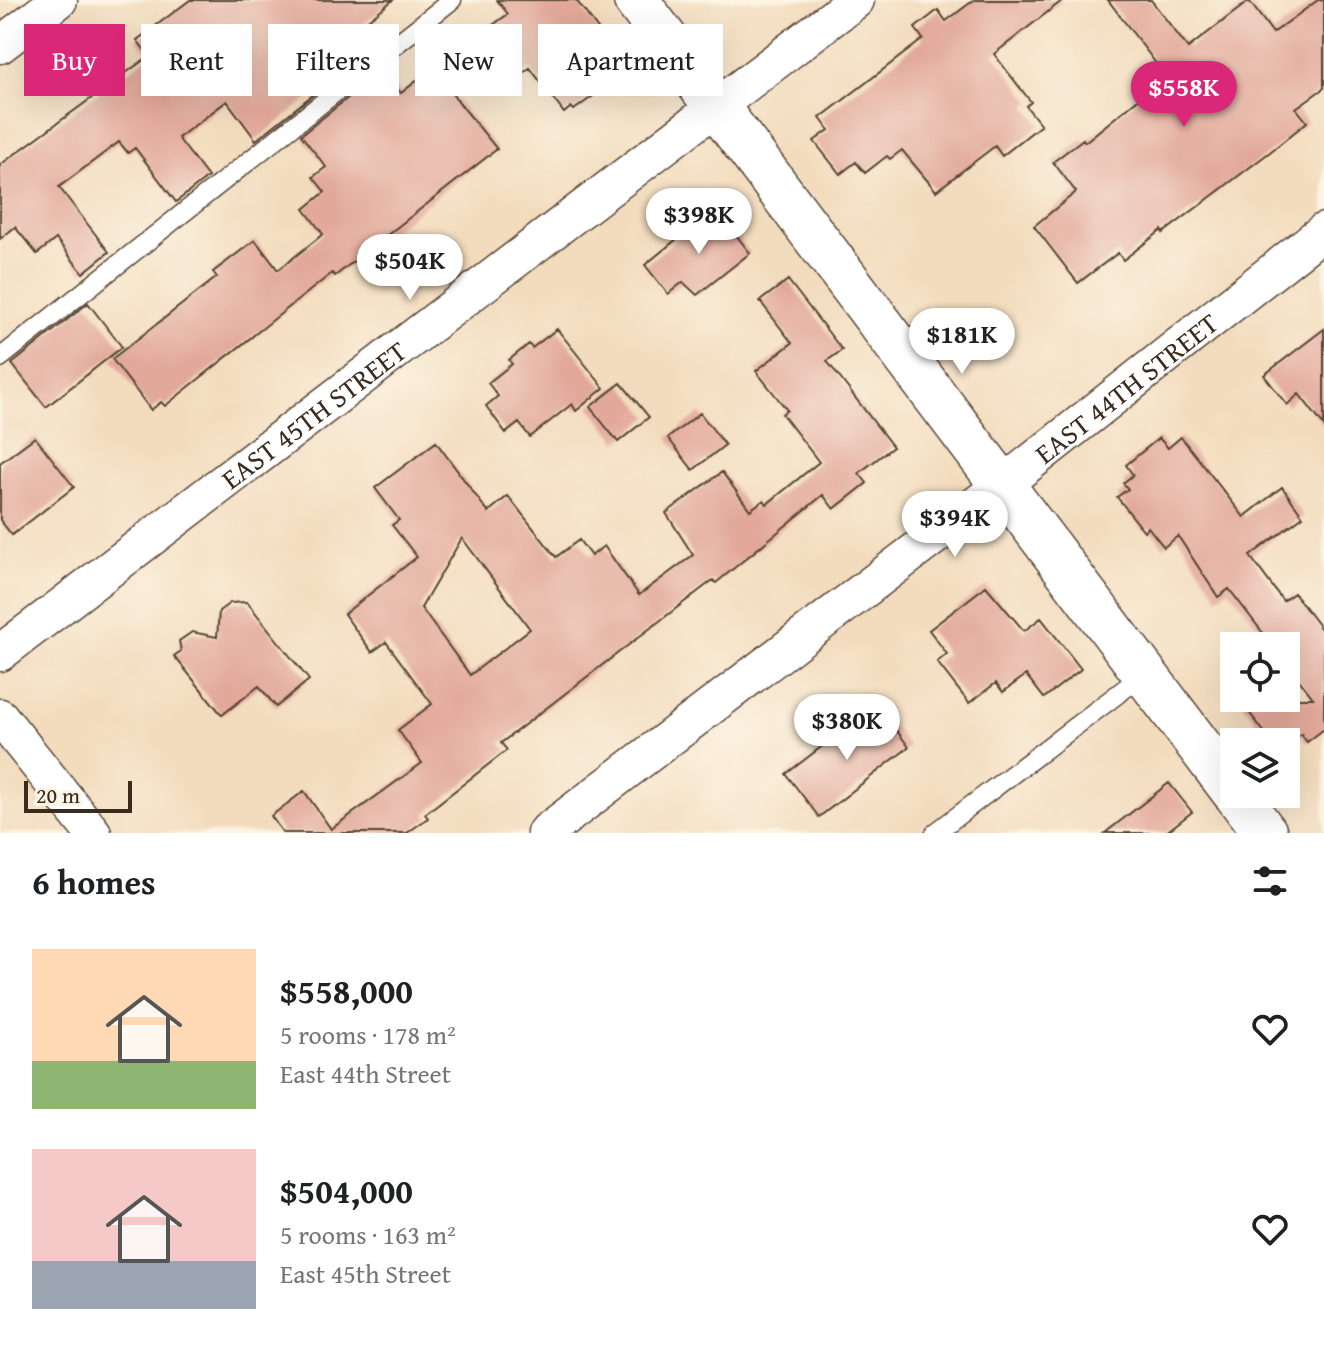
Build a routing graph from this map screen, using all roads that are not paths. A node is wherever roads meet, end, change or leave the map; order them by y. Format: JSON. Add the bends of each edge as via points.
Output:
{"nodes":[{"id":1,"x":59,"y":0,"type":"edge"},
{"id":2,"x":452,"y":0,"type":"edge"},
{"id":3,"x":636,"y":0,"type":"edge"},
{"id":4,"x":856,"y":0,"type":"edge"},
{"id":5,"x":0,"y":45,"type":"edge"},
{"id":6,"x":716,"y":106,"type":"junction"},
{"id":7,"x":1324,"y":231,"type":"edge"},
{"id":8,"x":0,"y":358,"type":"edge"},
{"id":9,"x":1002,"y":485,"type":"junction"},
{"id":10,"x":0,"y":653,"type":"edge"},
{"id":11,"x":1144,"y":674,"type":"junction"},
{"id":12,"x":0,"y":717,"type":"edge"},
{"id":13,"x":1220,"y":773,"type":"edge"},
{"id":14,"x":1246,"y":808,"type":"edge"},
{"id":15,"x":93,"y":833,"type":"edge"},
{"id":16,"x":545,"y":833,"type":"edge"},
{"id":17,"x":935,"y":833,"type":"edge"},
{"id":18,"x":1265,"y":833,"type":"edge"}],
"edges":[{"from":1,"to":5,"type":"street"},
{"from":2,"to":8,"type":"lane"},
{"from":3,"to":6,"type":"street"},
{"from":4,"to":6,"type":"street","name":"EAST 45TH STREET"},
{"from":6,"to":9,"type":"street"},
{"from":6,"to":10,"type":"street","name":"EAST 45TH STREET"},
{"from":7,"to":9,"type":"street","name":"EAST 44TH STREET"},
{"from":9,"to":11,"type":"street"},
{"from":9,"to":16,"type":"street","name":"EAST 44TH STREET"},
{"from":11,"to":13,"type":"street"},
{"from":11,"to":17,"type":"lane"},
{"from":12,"to":15,"type":"street"},
{"from":14,"to":18,"type":"street"}]}
